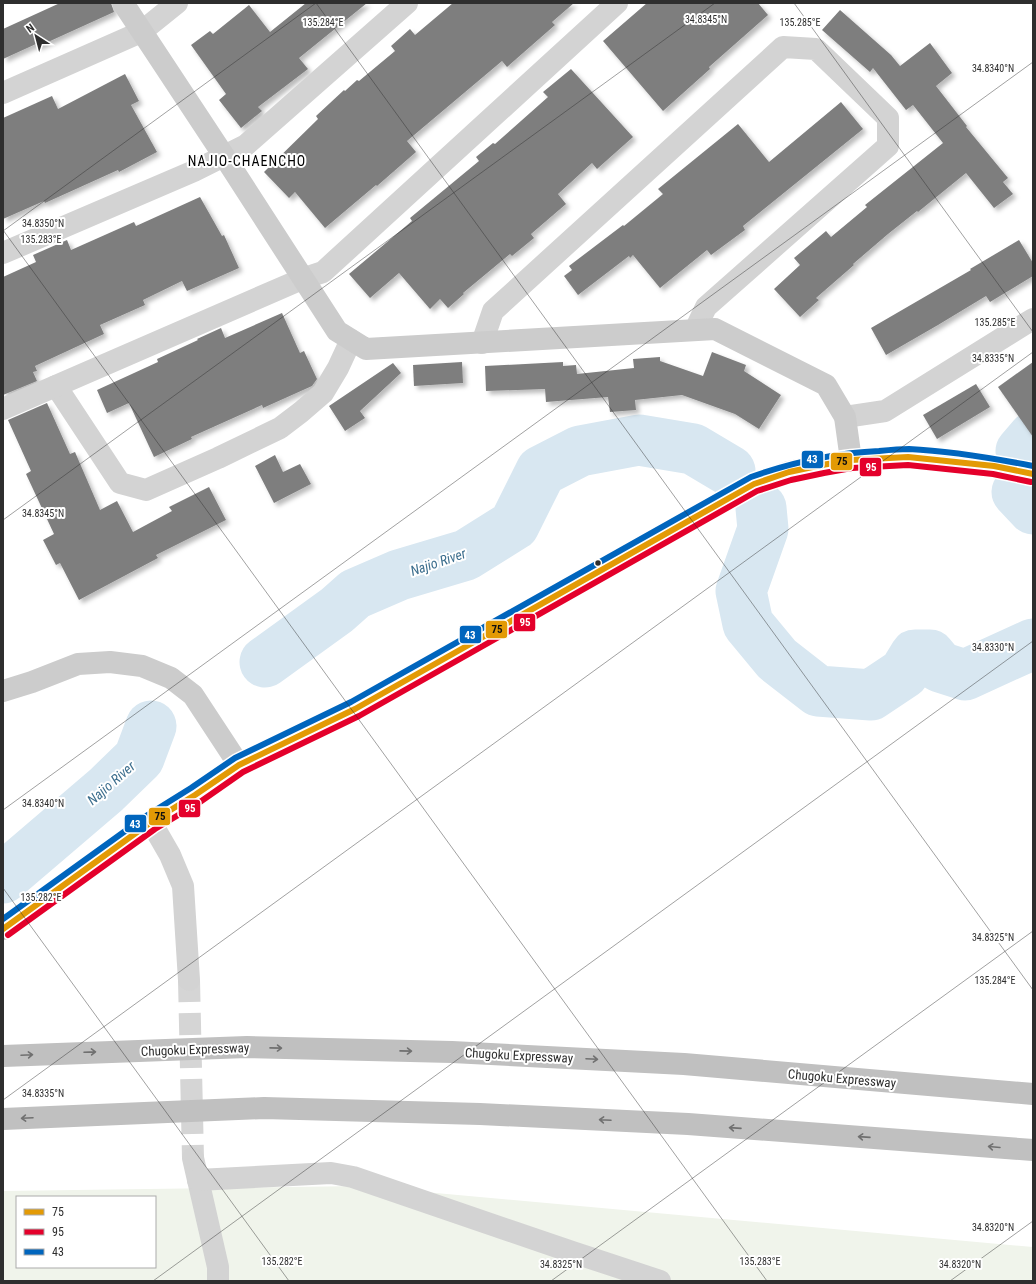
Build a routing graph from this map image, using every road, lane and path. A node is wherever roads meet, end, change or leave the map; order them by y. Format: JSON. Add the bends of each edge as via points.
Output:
{"nodes":[{"id":1,"x":123,"y":3,"type":"edge"},
{"id":2,"x":177,"y":3,"type":"edge"},
{"id":3,"x":407,"y":3,"type":"edge"},
{"id":4,"x":617,"y":3,"type":"edge"},
{"id":5,"x":141,"y":32,"type":"junction"},
{"id":6,"x":3,"y":94,"type":"edge"},
{"id":7,"x":224,"y":156,"type":"junction"},
{"id":8,"x":3,"y":253,"type":"edge"},
{"id":9,"x":302,"y":279,"type":"junction"},
{"id":10,"x":1033,"y":319,"type":"edge"},
{"id":11,"x":695,"y":330,"type":"junction"},
{"id":12,"x":351,"y":340,"type":"junction"},
{"id":13,"x":482,"y":343,"type":"junction"},
{"id":14,"x":56,"y":386,"type":"junction"},
{"id":15,"x":3,"y":408,"type":"edge"},
{"id":16,"x":845,"y":417,"type":"junction"},
{"id":17,"x":851,"y":460,"type":"junction"},
{"id":18,"x":1033,"y":474,"type":"edge"},
{"id":19,"x":3,"y":691,"type":"edge"},
{"id":20,"x":239,"y":765,"type":"junction"},
{"id":21,"x":151,"y":822,"type":"junction"},
{"id":22,"x":3,"y":929,"type":"edge"},
{"id":23,"x":189,"y":980,"type":"tunnel mouth"},
{"id":24,"x":3,"y":1056,"type":"edge"},
{"id":25,"x":1033,"y":1094,"type":"edge"},
{"id":26,"x":3,"y":1119,"type":"edge"},
{"id":27,"x":1033,"y":1150,"type":"edge"},
{"id":28,"x":193,"y":1158,"type":"tunnel mouth"},
{"id":29,"x":198,"y":1180,"type":"junction"},
{"id":30,"x":218,"y":1281,"type":"edge"},
{"id":31,"x":660,"y":1281,"type":"edge"}],
"edges":[{"from":1,"to":5,"type":"street"},
{"from":2,"to":5,"type":"street"},
{"from":3,"to":7,"type":"street","via":[[246,146]]},
{"from":4,"to":9,"type":"street","via":[[323,272]]},
{"from":5,"to":6,"type":"street"},
{"from":5,"to":7,"type":"street"},
{"from":7,"to":8,"type":"street"},
{"from":7,"to":9,"type":"street"},
{"from":9,"to":12,"type":"street","via":[[337,331]]},
{"from":9,"to":14,"type":"street"},
{"from":10,"to":16,"type":"street","via":[[885,411]]},
{"from":11,"to":13,"type":"street"},
{"from":11,"to":13,"type":"street","via":[[706,307],[888,146],[888,118],[816,49],[783,47],[493,311]]},
{"from":11,"to":16,"type":"street","via":[[715,329],[826,384]]},
{"from":12,"to":13,"type":"street","via":[[366,349]]},
{"from":12,"to":14,"type":"street","via":[[323,393],[296,416],[273,431],[146,490],[120,483]]},
{"from":14,"to":15,"type":"street"},
{"from":16,"to":17,"type":"street"},
{"from":17,"to":18,"type":"highway","via":[[908,457],[994,466]]},
{"from":17,"to":20,"type":"highway","via":[[789,472],[754,484],[355,709]]},
{"from":19,"to":20,"type":"street","via":[[78,664],[110,662],[142,666],[171,678],[193,696]]},
{"from":20,"to":21,"type":"highway"},
{"from":21,"to":22,"type":"highway"},
{"from":21,"to":23,"type":"street","via":[[183,886]]},
{"from":24,"to":25,"type":"highway","name":"Chugoku Expressway","one_way":true,"via":[[247,1047],[452,1052],[684,1064]]},
{"from":27,"to":26,"type":"highway","one_way":true,"via":[[696,1125],[480,1114],[264,1108]]},
{"from":28,"to":29,"type":"street"},
{"from":29,"to":30,"type":"street","via":[[218,1267]]},
{"from":29,"to":31,"type":"street","via":[[331,1173],[353,1177]]}]}
